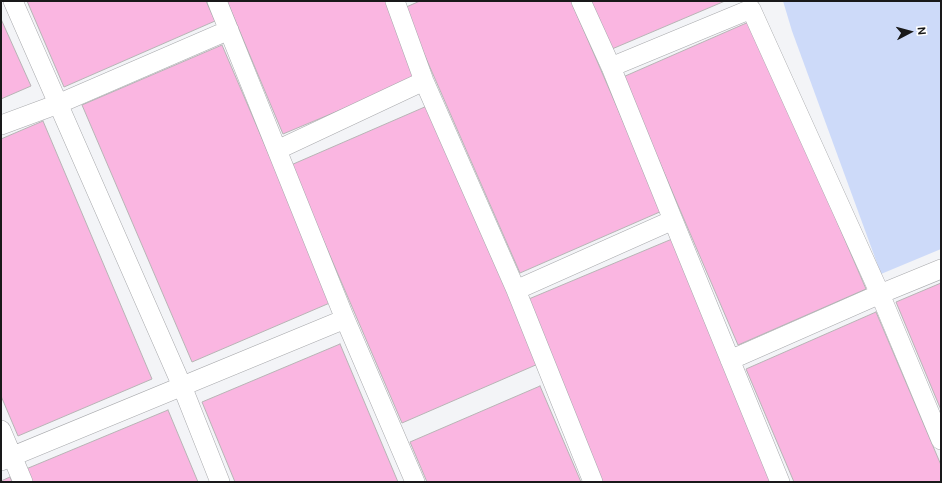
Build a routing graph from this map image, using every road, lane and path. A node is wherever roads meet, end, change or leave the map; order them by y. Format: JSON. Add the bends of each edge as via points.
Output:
{"nodes":[{"id":1,"x":13,"y":1,"type":"edge"},
{"id":2,"x":217,"y":1,"type":"edge"},
{"id":3,"x":395,"y":1,"type":"edge"},
{"id":4,"x":581,"y":1,"type":"edge"},
{"id":5,"x":750,"y":5,"type":"edge"},
{"id":6,"x":229,"y":30,"type":"junction"},
{"id":7,"x":611,"y":67,"type":"junction"},
{"id":8,"x":424,"y":81,"type":"junction"},
{"id":9,"x":58,"y":104,"type":"junction"},
{"id":10,"x":1,"y":125,"type":"edge"},
{"id":11,"x":278,"y":150,"type":"junction"},
{"id":12,"x":673,"y":220,"type":"junction"},
{"id":13,"x":941,"y":269,"type":"edge"},
{"id":14,"x":516,"y":290,"type":"junction"},
{"id":15,"x":880,"y":294,"type":"junction"},
{"id":16,"x":345,"y":319,"type":"junction"},
{"id":17,"x":730,"y":360,"type":"junction"},
{"id":18,"x":182,"y":386,"type":"junction"},
{"id":19,"x":1,"y":430,"type":"edge"},
{"id":20,"x":941,"y":440,"type":"edge"},
{"id":21,"x":7,"y":459,"type":"edge"},
{"id":22,"x":23,"y":482,"type":"edge"},
{"id":23,"x":220,"y":482,"type":"edge"},
{"id":24,"x":415,"y":482,"type":"edge"},
{"id":25,"x":593,"y":482,"type":"edge"},
{"id":26,"x":780,"y":482,"type":"edge"}],
"edges":[{"from":1,"to":9,"type":"lane"},
{"from":2,"to":6,"type":"lane"},
{"from":3,"to":8,"type":"lane"},
{"from":4,"to":7,"type":"lane"},
{"from":5,"to":7,"type":"lane"},
{"from":5,"to":15,"type":"lane"},
{"from":6,"to":9,"type":"lane"},
{"from":6,"to":11,"type":"lane"},
{"from":7,"to":12,"type":"lane"},
{"from":8,"to":11,"type":"lane"},
{"from":8,"to":14,"type":"lane"},
{"from":9,"to":10,"type":"lane"},
{"from":9,"to":18,"type":"lane"},
{"from":11,"to":16,"type":"lane"},
{"from":12,"to":14,"type":"lane"},
{"from":12,"to":17,"type":"lane"},
{"from":13,"to":15,"type":"lane"},
{"from":14,"to":25,"type":"lane"},
{"from":15,"to":17,"type":"lane"},
{"from":15,"to":20,"type":"lane"},
{"from":16,"to":18,"type":"lane"},
{"from":16,"to":24,"type":"lane"},
{"from":17,"to":26,"type":"lane"},
{"from":18,"to":21,"type":"lane"},
{"from":18,"to":23,"type":"lane"},
{"from":19,"to":21,"type":"lane"},
{"from":21,"to":22,"type":"lane"}]}
